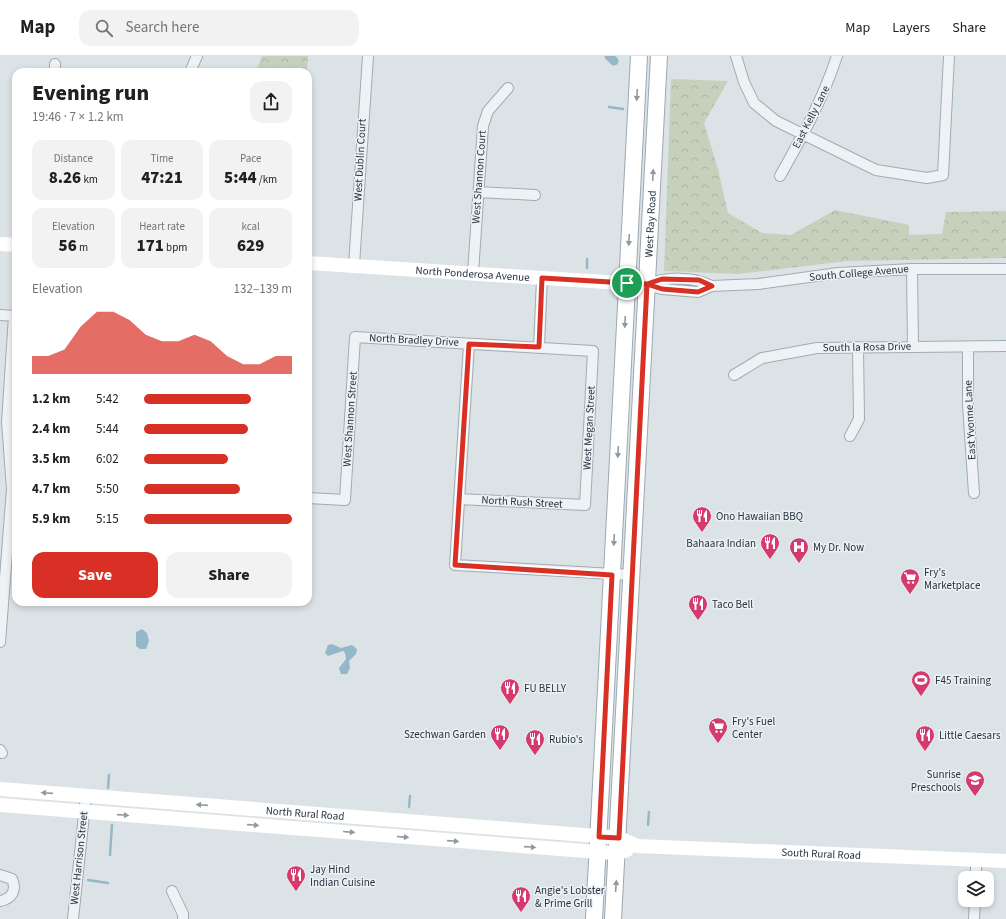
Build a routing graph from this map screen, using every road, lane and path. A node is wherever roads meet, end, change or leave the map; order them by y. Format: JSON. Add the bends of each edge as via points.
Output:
{"nodes":[{"id":1,"x":197,"y":56,"type":"edge"},
{"id":2,"x":368,"y":56,"type":"edge"},
{"id":3,"x":639,"y":56,"type":"edge"},
{"id":4,"x":659,"y":56,"type":"edge"},
{"id":5,"x":736,"y":56,"type":"edge"},
{"id":6,"x":837,"y":56,"type":"edge"},
{"id":7,"x":949,"y":56,"type":"edge"},
{"id":8,"x":192,"y":68,"type":"edge"},
{"id":9,"x":508,"y":88,"type":"dead end"},
{"id":10,"x":804,"y":134,"type":"junction"},
{"id":11,"x":780,"y":176,"type":"dead end"},
{"id":12,"x":478,"y":192,"type":"junction"},
{"id":13,"x":535,"y":195,"type":"dead end"},
{"id":14,"x":0,"y":244,"type":"edge"},
{"id":15,"x":12,"y":245,"type":"edge"},
{"id":16,"x":312,"y":263,"type":"edge"},
{"id":17,"x":354,"y":265,"type":"junction"},
{"id":18,"x":912,"y":269,"type":"junction"},
{"id":19,"x":1006,"y":269,"type":"edge"},
{"id":20,"x":473,"y":273,"type":"junction"},
{"id":21,"x":542,"y":278,"type":"junction"},
{"id":22,"x":637,"y":283,"type":"junction"},
{"id":23,"x":0,"y":315,"type":"edge"},
{"id":24,"x":12,"y":316,"type":"edge"},
{"id":25,"x":355,"y":337,"type":"joint"},
{"id":26,"x":469,"y":344,"type":"junction"},
{"id":27,"x":913,"y":346,"type":"junction"},
{"id":28,"x":1006,"y":346,"type":"edge"},
{"id":29,"x":539,"y":347,"type":"junction"},
{"id":30,"x":858,"y":347,"type":"junction"},
{"id":31,"x":968,"y":347,"type":"junction"},
{"id":32,"x":12,"y":349,"type":"edge"},
{"id":33,"x":593,"y":350,"type":"joint"},
{"id":34,"x":734,"y":375,"type":"dead end"},
{"id":35,"x":850,"y":436,"type":"dead end"},
{"id":36,"x":12,"y":477,"type":"edge"},
{"id":37,"x":12,"y":477,"type":"edge"},
{"id":38,"x":974,"y":493,"type":"dead end"},
{"id":39,"x":312,"y":498,"type":"edge"},
{"id":40,"x":459,"y":499,"type":"junction"},
{"id":41,"x":585,"y":505,"type":"joint"},
{"id":42,"x":5,"y":535,"type":"edge"},
{"id":43,"x":612,"y":575,"type":"junction"},
{"id":44,"x":632,"y":575,"type":"junction"},
{"id":45,"x":0,"y":642,"type":"edge"},
{"id":46,"x":0,"y":789,"type":"edge"},
{"id":47,"x":86,"y":796,"type":"junction"},
{"id":48,"x":0,"y":805,"type":"edge"},
{"id":49,"x":85,"y":812,"type":"junction"},
{"id":50,"x":609,"y":845,"type":"junction"},
{"id":51,"x":976,"y":860,"type":"junction"},
{"id":52,"x":1006,"y":861,"type":"edge"},
{"id":53,"x":976,"y":871,"type":"edge"},
{"id":54,"x":0,"y":875,"type":"edge"},
{"id":55,"x":172,"y":891,"type":"dead end"},
{"id":56,"x":0,"y":901,"type":"edge"},
{"id":57,"x":975,"y":907,"type":"edge"},
{"id":58,"x":73,"y":919,"type":"edge"},
{"id":59,"x":183,"y":919,"type":"edge"},
{"id":60,"x":594,"y":919,"type":"edge"},
{"id":61,"x":613,"y":919,"type":"edge"},
{"id":62,"x":974,"y":919,"type":"edge"}],
"edges":[{"from":1,"to":8,"type":"street"},
{"from":2,"to":17,"type":"street","name":"West Dublin Court"},
{"from":3,"to":22,"type":"main road","name":"West Ray Road","one_way":true},
{"from":22,"to":4,"type":"main road","name":"West Ray Road","one_way":true},
{"from":5,"to":10,"type":"street","via":[[744,82],[754,102],[776,121]]},
{"from":6,"to":10,"type":"street","name":"East Kelly Lane","via":[[827,87]]},
{"from":7,"to":10,"type":"street","via":[[943,175],[927,178],[876,170]]},
{"from":9,"to":12,"type":"street","name":"West Shannon Court","via":[[488,111],[483,126]]},
{"from":10,"to":11,"type":"street","name":"East Kelly Lane"},
{"from":12,"to":13,"type":"street"},
{"from":12,"to":20,"type":"street","name":"West Shannon Court"},
{"from":14,"to":15,"type":"main road"},
{"from":16,"to":17,"type":"main road","name":"North Ponderosa Avenue"},
{"from":17,"to":20,"type":"main road","name":"North Ponderosa Avenue"},
{"from":18,"to":19,"type":"street","name":"South College Avenue"},
{"from":18,"to":22,"type":"street","name":"South College Avenue","via":[[838,273],[758,284],[712,286],[699,280],[670,279]]},
{"from":18,"to":27,"type":"street"},
{"from":20,"to":21,"type":"main road","name":"North Ponderosa Avenue"},
{"from":21,"to":22,"type":"main road","name":"North Ponderosa Avenue"},
{"from":21,"to":29,"type":"street"},
{"from":22,"to":43,"type":"main road","name":"West Ray Road","one_way":true},
{"from":22,"to":44,"type":"main road","name":"West Ray Road"},
{"from":23,"to":24,"type":"street"},
{"from":25,"to":26,"type":"street","name":"North Bradley Drive"},
{"from":25,"to":39,"type":"street","name":"West Shannon Street","via":[[345,500]]},
{"from":26,"to":29,"type":"street","name":"North Bradley Drive"},
{"from":26,"to":40,"type":"street"},
{"from":27,"to":30,"type":"street","name":"South la Rosa Drive"},
{"from":27,"to":31,"type":"street","name":"South la Rosa Drive"},
{"from":28,"to":31,"type":"street","name":"South la Rosa Drive"},
{"from":29,"to":33,"type":"street","name":"North Bradley Drive"},
{"from":30,"to":34,"type":"street","name":"South la Rosa Drive","via":[[817,348],[762,358]]},
{"from":30,"to":35,"type":"street","via":[[859,419]]},
{"from":31,"to":38,"type":"street","name":"East Yvonne Lane","via":[[968,405]]},
{"from":32,"to":37,"type":"street","via":[[7,422]]},
{"from":33,"to":41,"type":"street","name":"West Megan Street"},
{"from":36,"to":42,"type":"street"},
{"from":40,"to":41,"type":"street","name":"North Rush Street"},
{"from":40,"to":43,"type":"street","via":[[455,565]]},
{"from":42,"to":45,"type":"street"},
{"from":43,"to":44,"type":"street"},
{"from":43,"to":50,"type":"main road","name":"West Ray Road"},
{"from":44,"to":50,"type":"main road","name":"West Ray Road"},
{"from":47,"to":46,"type":"main road","name":"North Rural Road","one_way":true},
{"from":47,"to":49,"type":"street","name":"West Harrison Street"},
{"from":50,"to":47,"type":"main road","name":"North Rural Road","one_way":true},
{"from":48,"to":49,"type":"main road","name":"North Rural Road"},
{"from":49,"to":50,"type":"main road","name":"North Rural Road","one_way":true},
{"from":49,"to":58,"type":"street","name":"West Harrison Street"},
{"from":50,"to":51,"type":"main road","name":"South Rural Road"},
{"from":50,"to":60,"type":"main road","name":"West Ray Road"},
{"from":61,"to":50,"type":"main road","name":"West Ray Road","one_way":true},
{"from":51,"to":52,"type":"main road","name":"South Rural Road"},
{"from":51,"to":53,"type":"street"},
{"from":54,"to":56,"type":"street","via":[[12,879],[15,886],[7,899]]},
{"from":55,"to":59,"type":"street"},
{"from":57,"to":62,"type":"street"}]}
